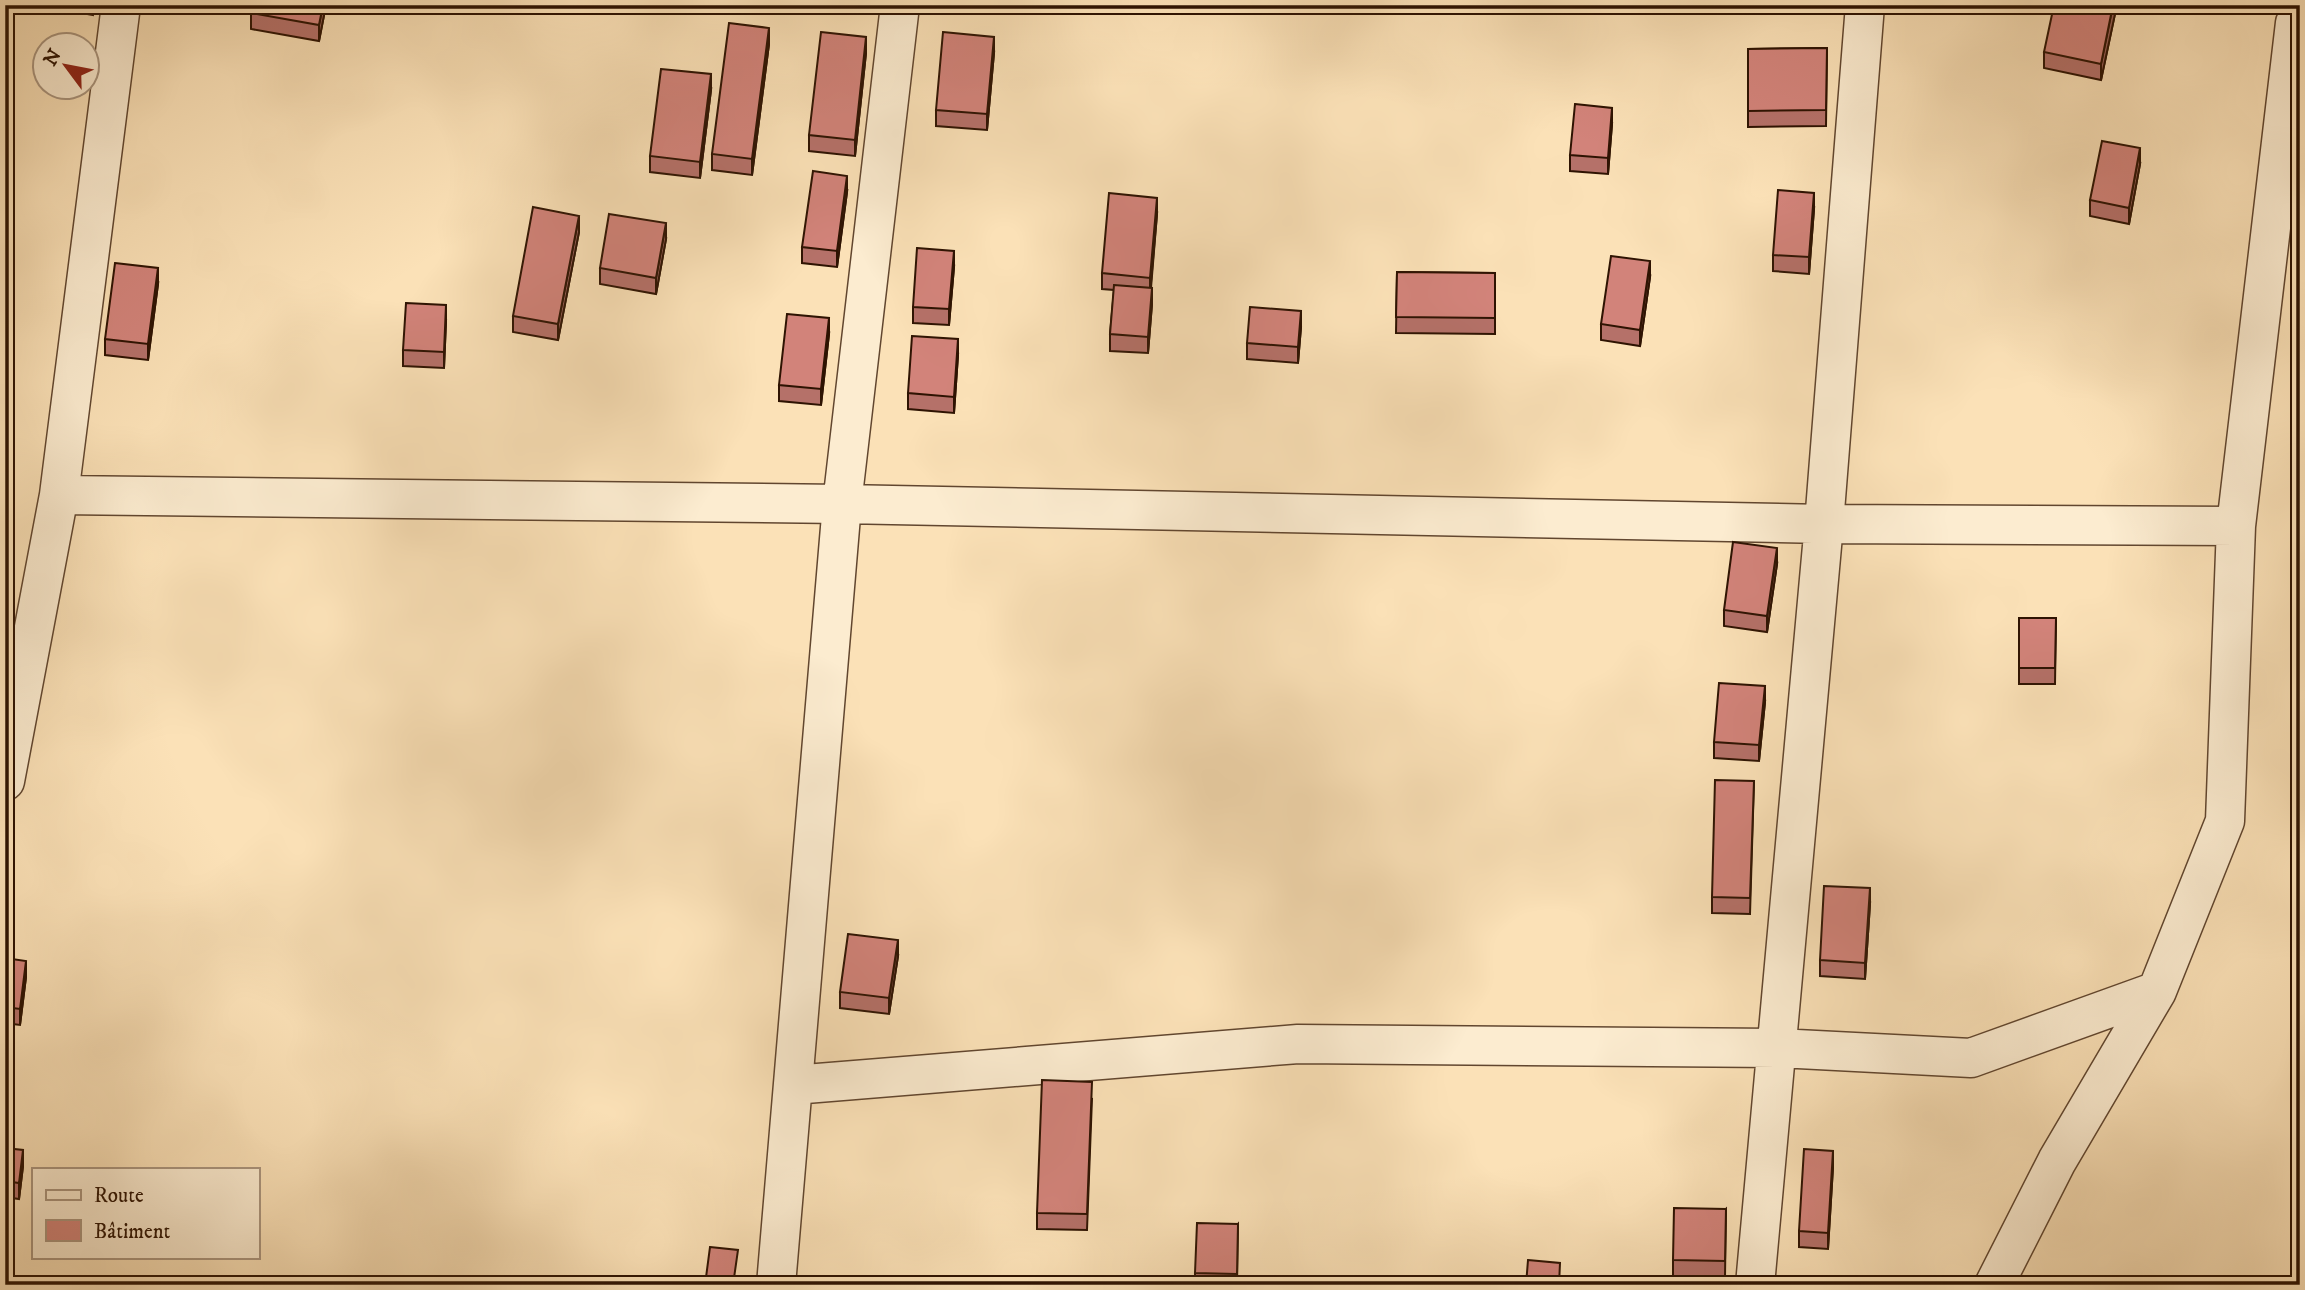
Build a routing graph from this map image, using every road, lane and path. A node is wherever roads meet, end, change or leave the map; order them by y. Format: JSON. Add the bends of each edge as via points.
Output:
{"nodes":[{"id":1,"x":121,"y":5,"type":"edge"},
{"id":2,"x":900,"y":5,"type":"edge"},
{"id":3,"x":1865,"y":5,"type":"edge"},
{"id":4,"x":2295,"y":23,"type":"dead end"},
{"id":5,"x":59,"y":495,"type":"junction"},
{"id":6,"x":842,"y":504,"type":"junction"},
{"id":7,"x":1824,"y":524,"type":"junction"},
{"id":8,"x":2236,"y":526,"type":"junction"},
{"id":9,"x":5,"y":781,"type":"edge"},
{"id":10,"x":2157,"y":991,"type":"junction"},
{"id":11,"x":1777,"y":1048,"type":"junction"},
{"id":12,"x":793,"y":1085,"type":"junction"},
{"id":13,"x":776,"y":1285,"type":"edge"},
{"id":14,"x":1755,"y":1285,"type":"edge"},
{"id":15,"x":1994,"y":1285,"type":"edge"}],
"edges":[{"from":1,"to":5,"type":"street"},
{"from":2,"to":6,"type":"street"},
{"from":3,"to":7,"type":"street"},
{"from":4,"to":8,"type":"street"},
{"from":5,"to":6,"type":"street"},
{"from":5,"to":9,"type":"street"},
{"from":6,"to":7,"type":"street"},
{"from":6,"to":12,"type":"street"},
{"from":7,"to":8,"type":"street"},
{"from":7,"to":11,"type":"street"},
{"from":8,"to":10,"type":"street","via":[[2225,821]]},
{"from":10,"to":11,"type":"street","via":[[1971,1058]]},
{"from":10,"to":15,"type":"street","via":[[2057,1161]]},
{"from":11,"to":12,"type":"street","via":[[1298,1044]]},
{"from":11,"to":14,"type":"street"},
{"from":12,"to":13,"type":"street"}]}
